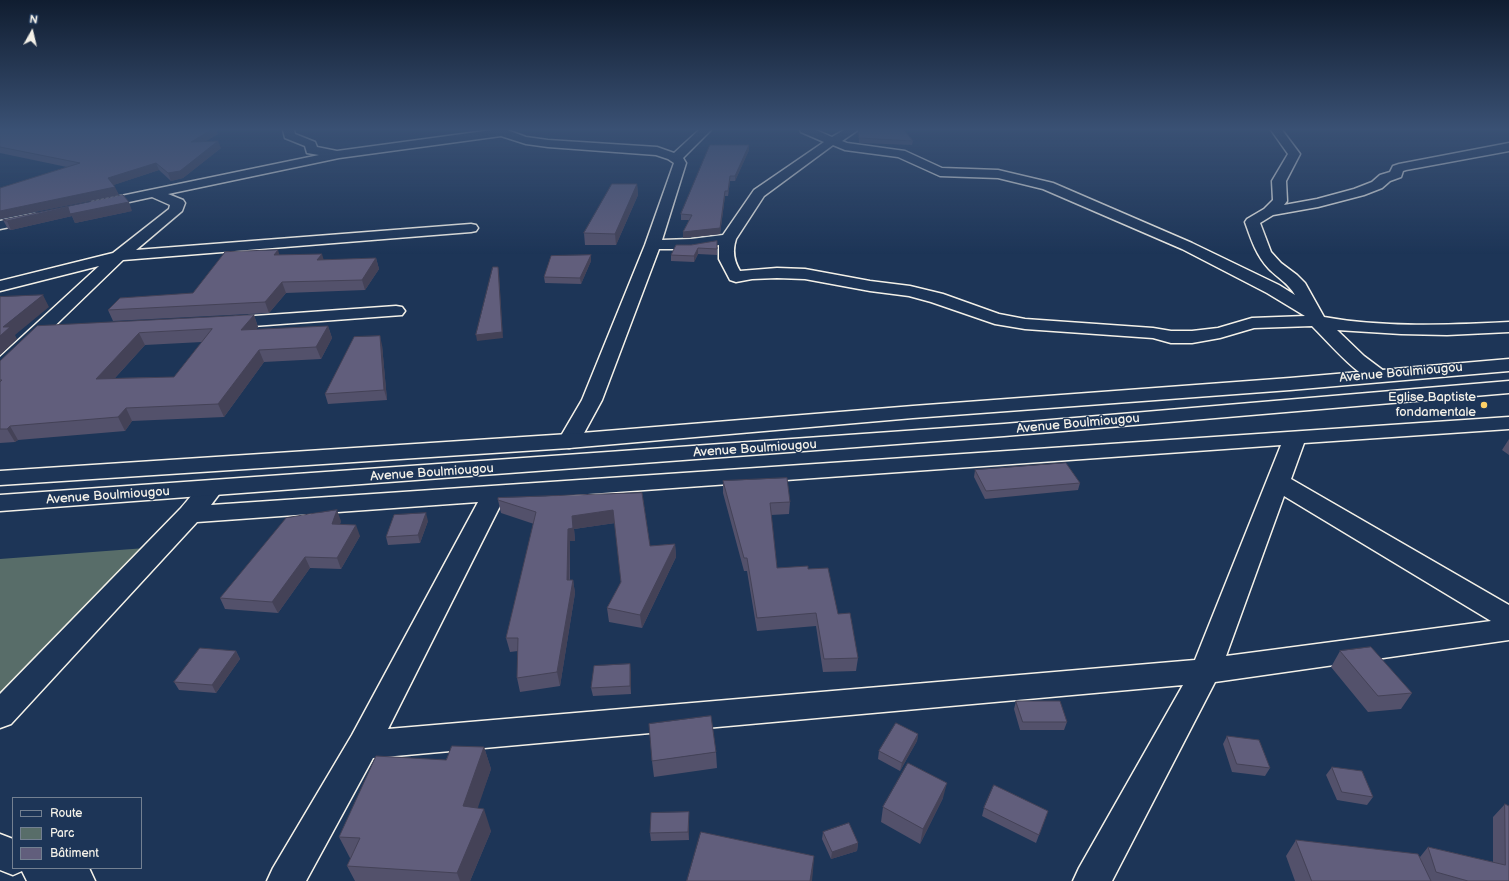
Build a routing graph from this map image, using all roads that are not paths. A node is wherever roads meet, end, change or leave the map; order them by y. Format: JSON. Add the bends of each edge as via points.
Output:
{"nodes":[{"id":1,"x":259,"y":171,"type":"edge"},
{"id":2,"x":678,"y":171,"type":"edge"},
{"id":3,"x":790,"y":171,"type":"edge"},
{"id":4,"x":938,"y":171,"type":"edge"},
{"id":5,"x":1284,"y":171,"type":"edge"},
{"id":6,"x":1397,"y":171,"type":"edge"},
{"id":7,"x":153,"y":194,"type":"junction"},
{"id":8,"x":84,"y":208,"type":"edge"},
{"id":9,"x":1268,"y":212,"type":"junction"},
{"id":10,"x":46,"y":215,"type":"edge"},
{"id":11,"x":0,"y":225,"type":"edge"},
{"id":12,"x":471,"y":228,"type":"dead end"},
{"id":13,"x":728,"y":239,"type":"junction"},
{"id":14,"x":653,"y":245,"type":"junction"},
{"id":15,"x":119,"y":256,"type":"junction"},
{"id":16,"x":0,"y":286,"type":"edge"},
{"id":17,"x":396,"y":311,"type":"dead end"},
{"id":18,"x":1314,"y":316,"type":"junction"},
{"id":19,"x":208,"y":324,"type":"edge"},
{"id":20,"x":1509,"y":327,"type":"edge"},
{"id":21,"x":64,"y":330,"type":"edge"},
{"id":22,"x":41,"y":331,"type":"junction"},
{"id":23,"x":1509,"y":365,"type":"edge"},
{"id":24,"x":0,"y":368,"type":"edge"},
{"id":25,"x":1377,"y":375,"type":"junction"},
{"id":26,"x":1509,"y":387,"type":"edge"},
{"id":27,"x":1509,"y":423,"type":"edge"},
{"id":28,"x":1296,"y":437,"type":"junction"},
{"id":29,"x":570,"y":441,"type":"junction"},
{"id":30,"x":0,"y":478,"type":"edge"},
{"id":31,"x":1278,"y":482,"type":"junction"},
{"id":32,"x":211,"y":489,"type":"junction"},
{"id":33,"x":495,"y":492,"type":"junction"},
{"id":34,"x":0,"y":503,"type":"edge"},
{"id":35,"x":190,"y":514,"type":"junction"},
{"id":36,"x":1509,"y":618,"type":"edge"},
{"id":37,"x":1509,"y":629,"type":"edge"},
{"id":38,"x":1206,"y":671,"type":"junction"},
{"id":39,"x":0,"y":715,"type":"edge"},
{"id":40,"x":363,"y":745,"type":"junction"},
{"id":41,"x":0,"y":852,"type":"edge"},
{"id":42,"x":12,"y":857,"type":"edge"},
{"id":43,"x":42,"y":869,"type":"edge"},
{"id":44,"x":76,"y":881,"type":"edge"},
{"id":45,"x":286,"y":881,"type":"edge"},
{"id":46,"x":1092,"y":881,"type":"edge"}],
"edges":[{"from":1,"to":7,"type":"main road"},
{"from":2,"to":14,"type":"main road"},
{"from":3,"to":13,"type":"main road","via":[[759,193]]},
{"from":4,"to":18,"type":"main road","via":[[1009,176],[1048,186],[1187,246],[1273,289]]},
{"from":5,"to":9,"type":"main road","via":[[1279,181],[1280,201]]},
{"from":6,"to":9,"type":"main road","via":[[1396,174],[1359,192]]},
{"from":7,"to":8,"type":"main road"},
{"from":7,"to":15,"type":"main road","via":[[175,200],[178,207]]},
{"from":9,"to":18,"type":"main road","via":[[1252,222],[1264,253],[1299,287]]},
{"from":10,"to":11,"type":"main road"},
{"from":12,"to":15,"type":"main road"},
{"from":13,"to":14,"type":"main road","via":[[691,244]]},
{"from":13,"to":18,"type":"main road","via":[[727,264],[736,277],[777,273],[833,278],[910,291],[994,319],[1025,324],[1192,337],[1220,333],[1252,323]]},
{"from":14,"to":29,"type":"main road","via":[[592,400]]},
{"from":15,"to":16,"type":"main road"},
{"from":15,"to":22,"type":"main road"},
{"from":17,"to":19,"type":"main road"},
{"from":18,"to":20,"type":"main road","via":[[1339,325],[1401,329]]},
{"from":18,"to":25,"type":"main road","via":[[1357,360]]},
{"from":21,"to":22,"type":"main road"},
{"from":22,"to":24,"type":"main road"},
{"from":23,"to":25,"type":"main road","name":"Avenue Boulmiougou"},
{"from":25,"to":29,"type":"main road","name":"Avenue Boulmiougou"},
{"from":26,"to":32,"type":"main road","name":"Avenue Boulmiougou","via":[[1004,430]]},
{"from":27,"to":28,"type":"main road"},
{"from":28,"to":31,"type":"main road"},
{"from":28,"to":33,"type":"main road"},
{"from":29,"to":30,"type":"main road","name":"Avenue Boulmiougou"},
{"from":31,"to":36,"type":"main road"},
{"from":31,"to":38,"type":"main road"},
{"from":32,"to":34,"type":"main road","name":"Avenue Boulmiougou"},
{"from":32,"to":35,"type":"main road"},
{"from":33,"to":35,"type":"main road"},
{"from":33,"to":40,"type":"main road"},
{"from":35,"to":39,"type":"main road"},
{"from":37,"to":38,"type":"main road"},
{"from":38,"to":40,"type":"main road"},
{"from":38,"to":46,"type":"main road"},
{"from":40,"to":45,"type":"main road"},
{"from":41,"to":42,"type":"main road"},
{"from":43,"to":44,"type":"main road"}]}
